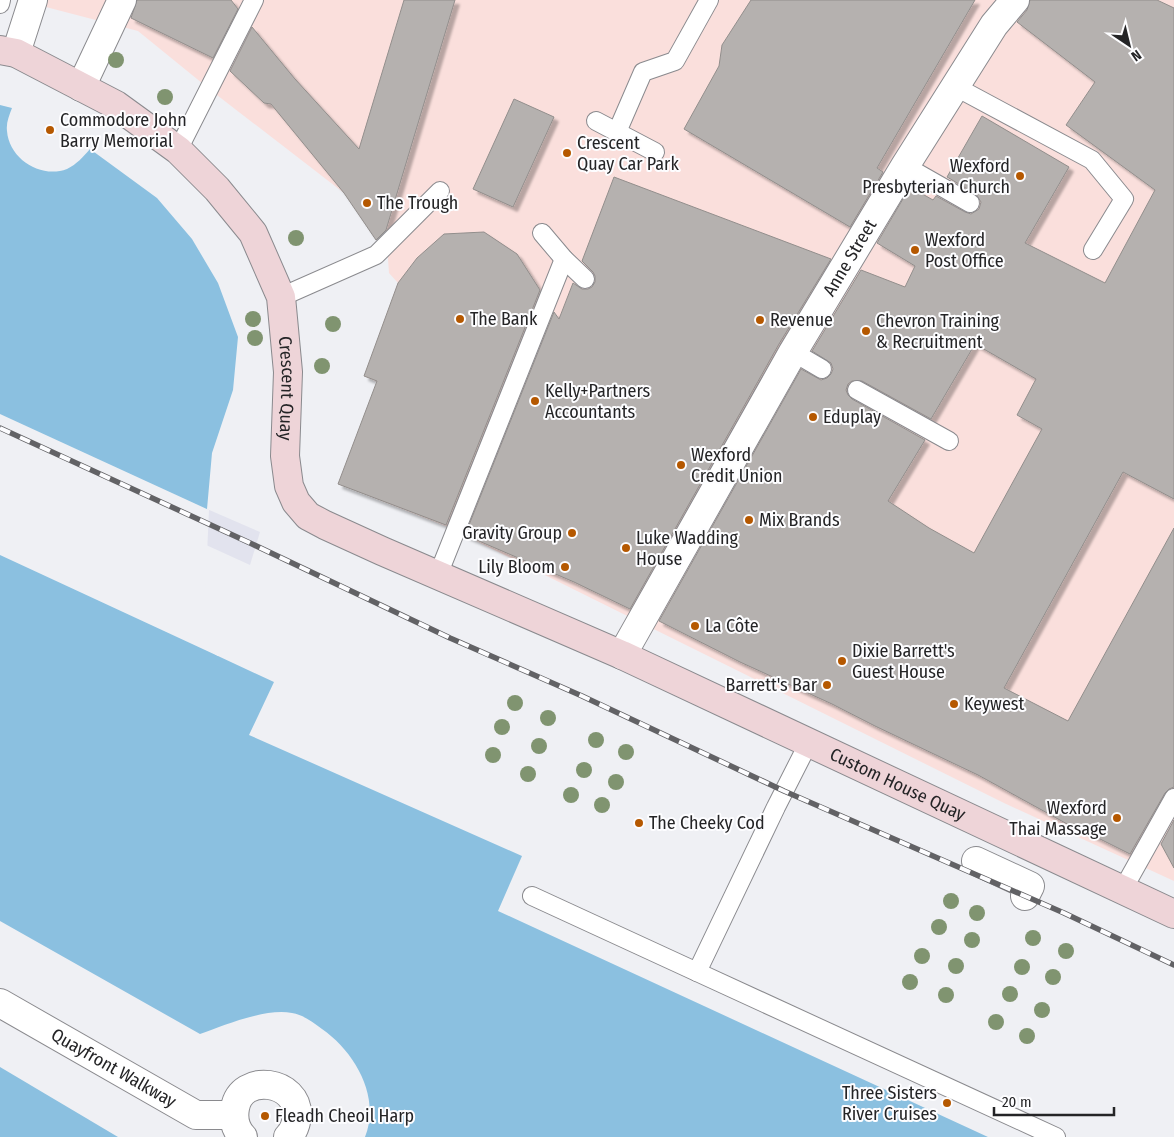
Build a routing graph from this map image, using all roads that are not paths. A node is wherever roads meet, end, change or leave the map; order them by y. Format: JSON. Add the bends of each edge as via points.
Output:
{"nodes":[{"id":1,"x":34,"y":0,"type":"edge"},
{"id":2,"x":122,"y":0,"type":"edge"},
{"id":3,"x":254,"y":0,"type":"edge"},
{"id":4,"x":709,"y":0,"type":"edge"},
{"id":5,"x":1015,"y":0,"type":"edge"},
{"id":6,"x":8,"y":52,"type":"edge"},
{"id":7,"x":81,"y":87,"type":"junction"},
{"id":8,"x":956,"y":87,"type":"junction"},
{"id":9,"x":596,"y":121,"type":"dead end"},
{"id":10,"x":617,"y":132,"type":"junction"},
{"id":11,"x":178,"y":150,"type":"junction"},
{"id":12,"x":655,"y":152,"type":"dead end"},
{"id":13,"x":905,"y":166,"type":"junction"},
{"id":14,"x":440,"y":191,"type":"dead end"},
{"id":15,"x":970,"y":203,"type":"dead end"},
{"id":16,"x":542,"y":233,"type":"dead end"},
{"id":17,"x":1093,"y":250,"type":"dead end"},
{"id":18,"x":564,"y":260,"type":"junction"},
{"id":19,"x":585,"y":279,"type":"dead end"},
{"id":20,"x":281,"y":297,"type":"junction"},
{"id":21,"x":793,"y":352,"type":"junction"},
{"id":22,"x":822,"y":369,"type":"dead end"},
{"id":23,"x":857,"y":390,"type":"dead end"},
{"id":24,"x":949,"y":442,"type":"dead end"},
{"id":25,"x":438,"y":575,"type":"junction"},
{"id":26,"x":622,"y":655,"type":"junction"},
{"id":27,"x":808,"y":744,"type":"junction"},
{"id":28,"x":1174,"y":798,"type":"edge"},
{"id":29,"x":976,"y":860,"type":"dead end"},
{"id":30,"x":1122,"y":891,"type":"junction"},
{"id":31,"x":532,"y":896,"type":"dead end"},
{"id":32,"x":1025,"y":896,"type":"dead end"},
{"id":33,"x":1174,"y":914,"type":"edge"},
{"id":34,"x":697,"y":972,"type":"junction"},
{"id":35,"x":0,"y":1002,"type":"edge"},
{"id":36,"x":238,"y":1126,"type":"edge"},
{"id":37,"x":288,"y":1137,"type":"edge"},
{"id":38,"x":1056,"y":1137,"type":"edge"}],
"edges":[{"from":1,"to":6,"type":"street"},
{"from":2,"to":7,"type":"street"},
{"from":3,"to":11,"type":"lane"},
{"from":4,"to":10,"type":"lane","via":[[675,61],[643,72]]},
{"from":5,"to":8,"type":"street","name":"Anne Street","via":[[994,25]]},
{"from":6,"to":7,"type":"main road","name":"Crescent Quay"},
{"from":7,"to":11,"type":"main road","name":"Crescent Quay","via":[[116,106]]},
{"from":8,"to":13,"type":"street","name":"Anne Street"},
{"from":8,"to":17,"type":"lane","via":[[1092,160],[1124,199]]},
{"from":9,"to":10,"type":"lane"},
{"from":10,"to":12,"type":"lane"},
{"from":11,"to":20,"type":"main road","name":"Crescent Quay","via":[[217,189],[253,233]]},
{"from":13,"to":15,"type":"lane"},
{"from":13,"to":21,"type":"street","name":"Anne Street","via":[[847,273]]},
{"from":14,"to":20,"type":"lane","via":[[376,255]]},
{"from":16,"to":18,"type":"lane"},
{"from":18,"to":19,"type":"lane"},
{"from":18,"to":25,"type":"lane"},
{"from":20,"to":25,"type":"main road","name":"Crescent Quay","via":[[288,372],[285,456],[289,486],[296,502],[308,516],[325,525]]},
{"from":21,"to":22,"type":"lane"},
{"from":21,"to":26,"type":"street","name":"Anne Street"},
{"from":23,"to":24,"type":"lane"},
{"from":25,"to":26,"type":"main road","name":"Crescent Quay"},
{"from":26,"to":27,"type":"main road","name":"Custom House Quay"},
{"from":27,"to":30,"type":"main road","name":"Custom House Quay"},
{"from":27,"to":34,"type":"lane"},
{"from":28,"to":30,"type":"lane"},
{"from":29,"to":32,"type":"street","via":[[1030,886]]},
{"from":30,"to":33,"type":"main road","name":"Custom House Quay"},
{"from":31,"to":34,"type":"lane"},
{"from":34,"to":38,"type":"lane"},
{"from":35,"to":36,"type":"street","name":"Quayfront Walkway","via":[[196,1115]]},
{"from":36,"to":37,"type":"street","name":"Quayfront Walkway","via":[[238,1100],[248,1089],[269,1084],[288,1093],[294,1102],[296,1123]]}]}
